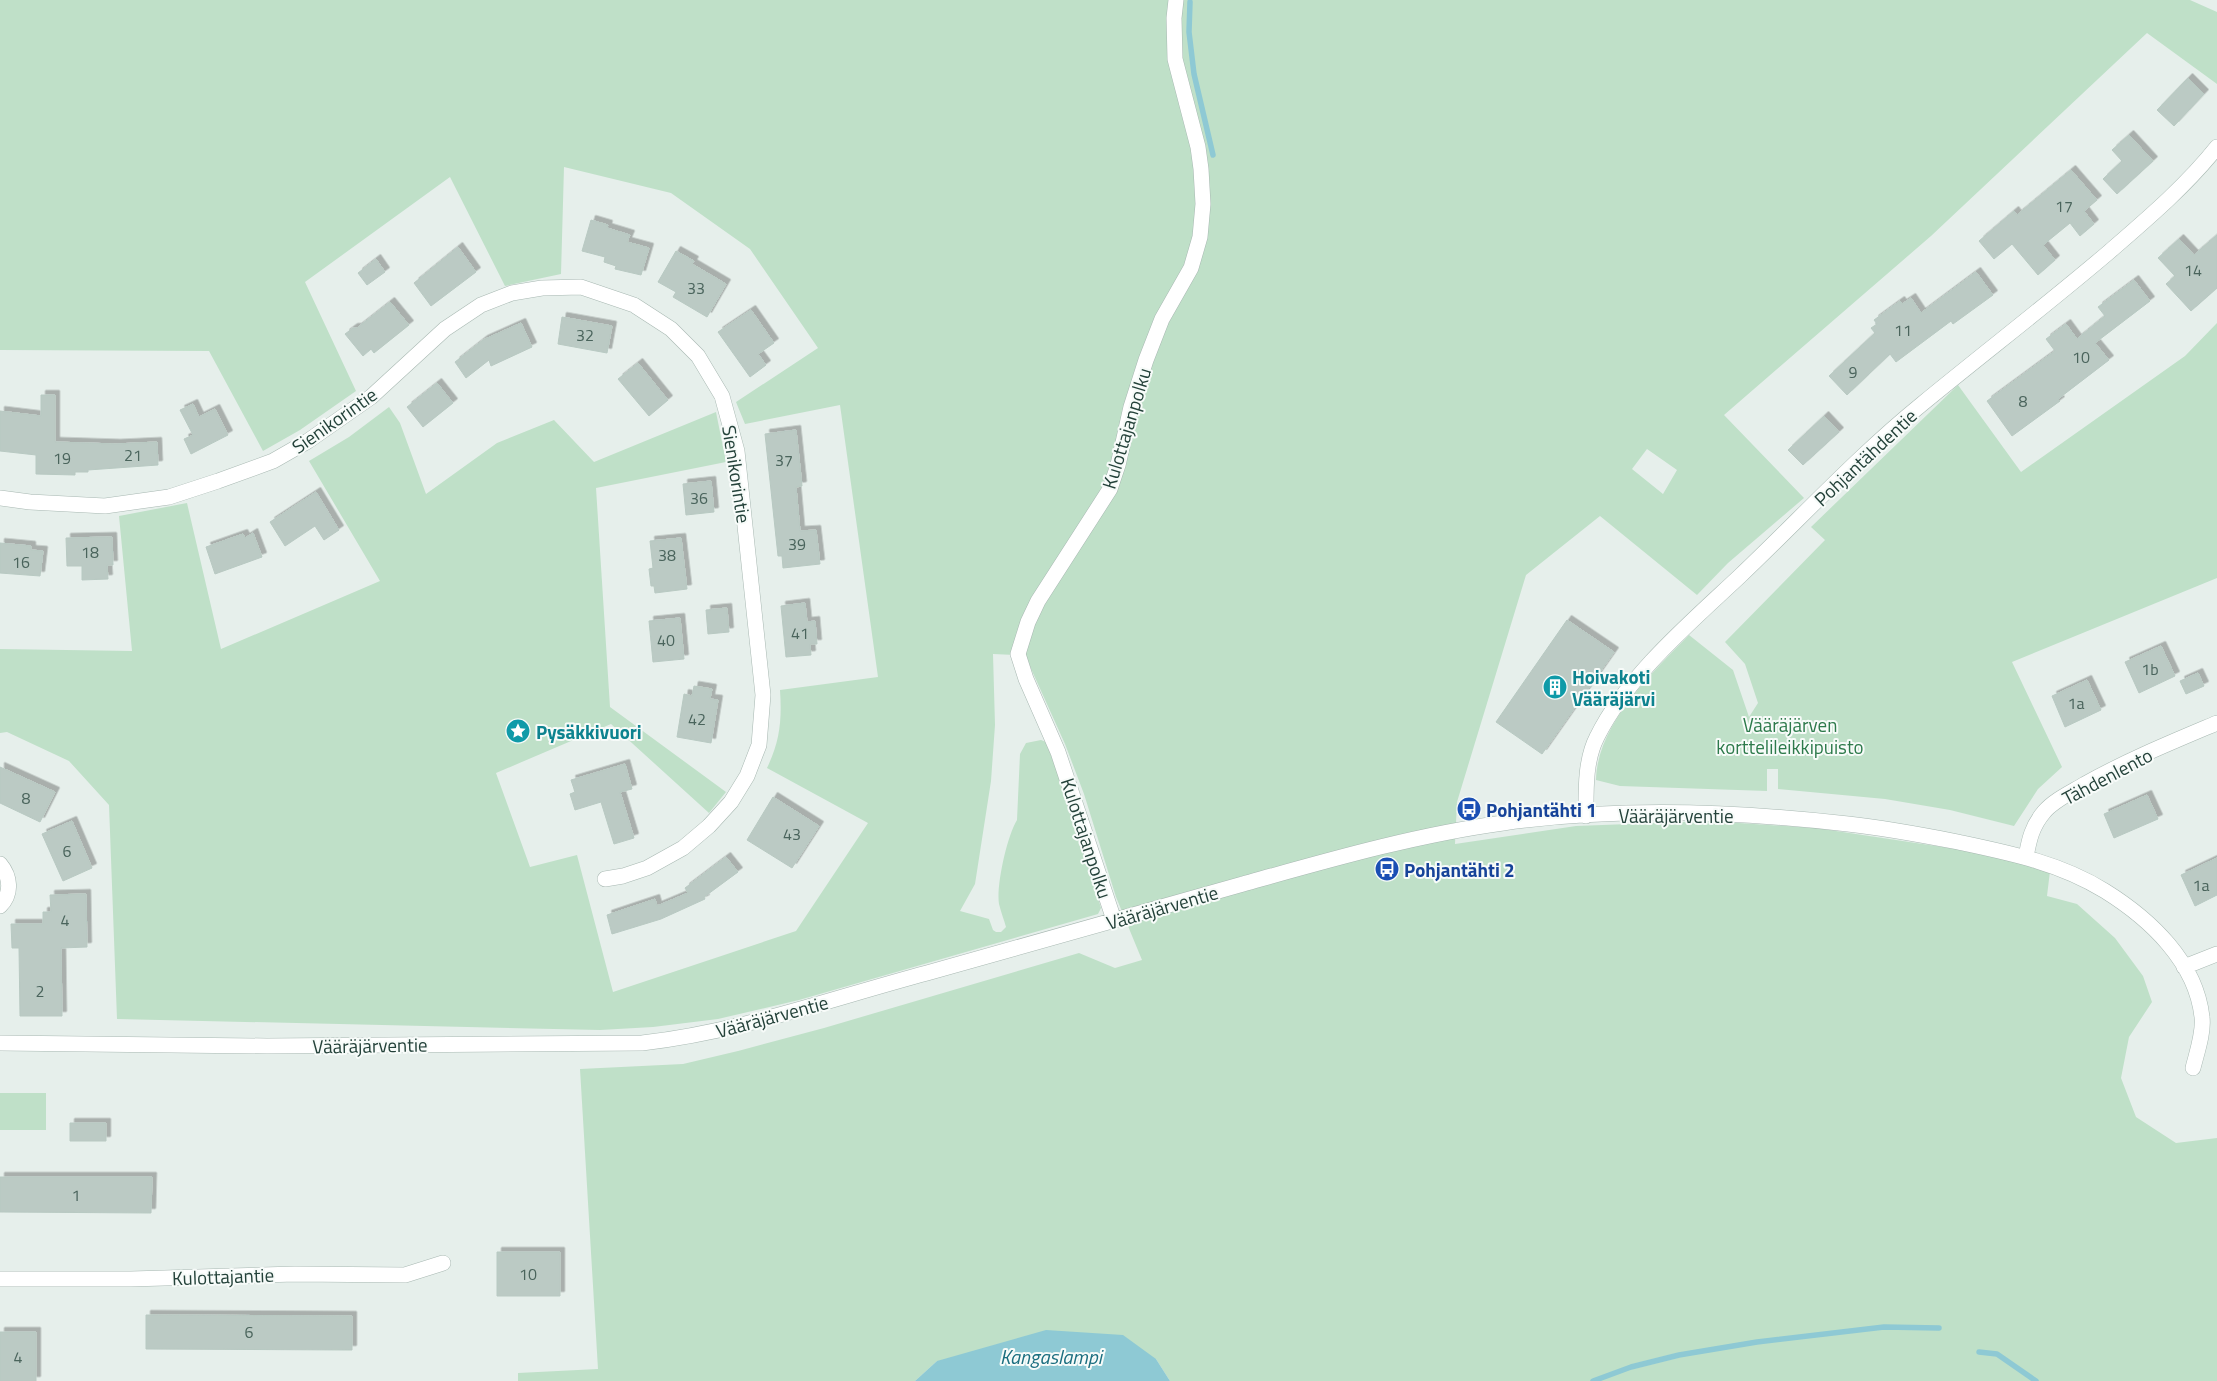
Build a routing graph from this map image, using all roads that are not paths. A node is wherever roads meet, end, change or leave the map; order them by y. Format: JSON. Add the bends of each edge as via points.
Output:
{"nodes":[{"id":1,"x":1176,"y":0,"type":"edge"},
{"id":2,"x":2217,"y":147,"type":"edge"},
{"id":3,"x":0,"y":498,"type":"edge"},
{"id":4,"x":2217,"y":722,"type":"edge"},
{"id":5,"x":1586,"y":816,"type":"junction"},
{"id":6,"x":2026,"y":857,"type":"junction"},
{"id":7,"x":0,"y":864,"type":"edge"},
{"id":8,"x":605,"y":879,"type":"dead end"},
{"id":9,"x":0,"y":906,"type":"edge"},
{"id":10,"x":1114,"y":920,"type":"junction"},
{"id":11,"x":2217,"y":954,"type":"edge"},
{"id":12,"x":2184,"y":967,"type":"junction"},
{"id":13,"x":0,"y":1042,"type":"edge"},
{"id":14,"x":2193,"y":1068,"type":"dead end"},
{"id":15,"x":443,"y":1263,"type":"dead end"},
{"id":16,"x":0,"y":1279,"type":"edge"}],
"edges":[{"from":1,"to":10,"type":"street","name":"Kulottajanpolku","via":[[1175,59],[1201,169],[1203,204],[1200,237],[1191,268],[1148,353],[1110,489],[1038,601],[1018,654],[1058,752]]},
{"from":2,"to":5,"type":"street","name":"Pohjantähdentie","via":[[2156,212],[1877,444],[1701,612],[1637,678],[1611,711],[1595,740],[1588,772]]},
{"from":3,"to":8,"type":"street","name":"Sienikorintie","via":[[105,506],[169,496],[273,460],[308,441],[371,397],[445,329],[481,305],[512,293],[581,287],[634,304],[671,329],[698,356],[722,396],[737,451],[764,695],[760,745],[731,802],[683,848],[647,868]]},
{"from":4,"to":6,"type":"street","name":"Tähdenlento","via":[[2141,755],[2058,801],[2045,811],[2030,834]]},
{"from":5,"to":6,"type":"street","name":"Vääräjärventie","via":[[1709,814],[1818,820],[1879,828]]},
{"from":5,"to":10,"type":"street","name":"Vääräjärventie","via":[[1556,816],[1432,835],[1332,859]]},
{"from":6,"to":12,"type":"street","name":"Vääräjärventie","via":[[2065,870],[2119,900],[2154,928]]},
{"from":7,"to":9,"type":"street","via":[[9,886]]},
{"from":10,"to":13,"type":"street","name":"Vääräjärventie","via":[[788,1013],[662,1041],[267,1046]]},
{"from":11,"to":12,"type":"street"},
{"from":12,"to":14,"type":"street","name":"Vääräjärventie","via":[[2195,988],[2203,1020]]},
{"from":15,"to":16,"type":"street","name":"Kulottajantie","via":[[404,1275]]}]}
